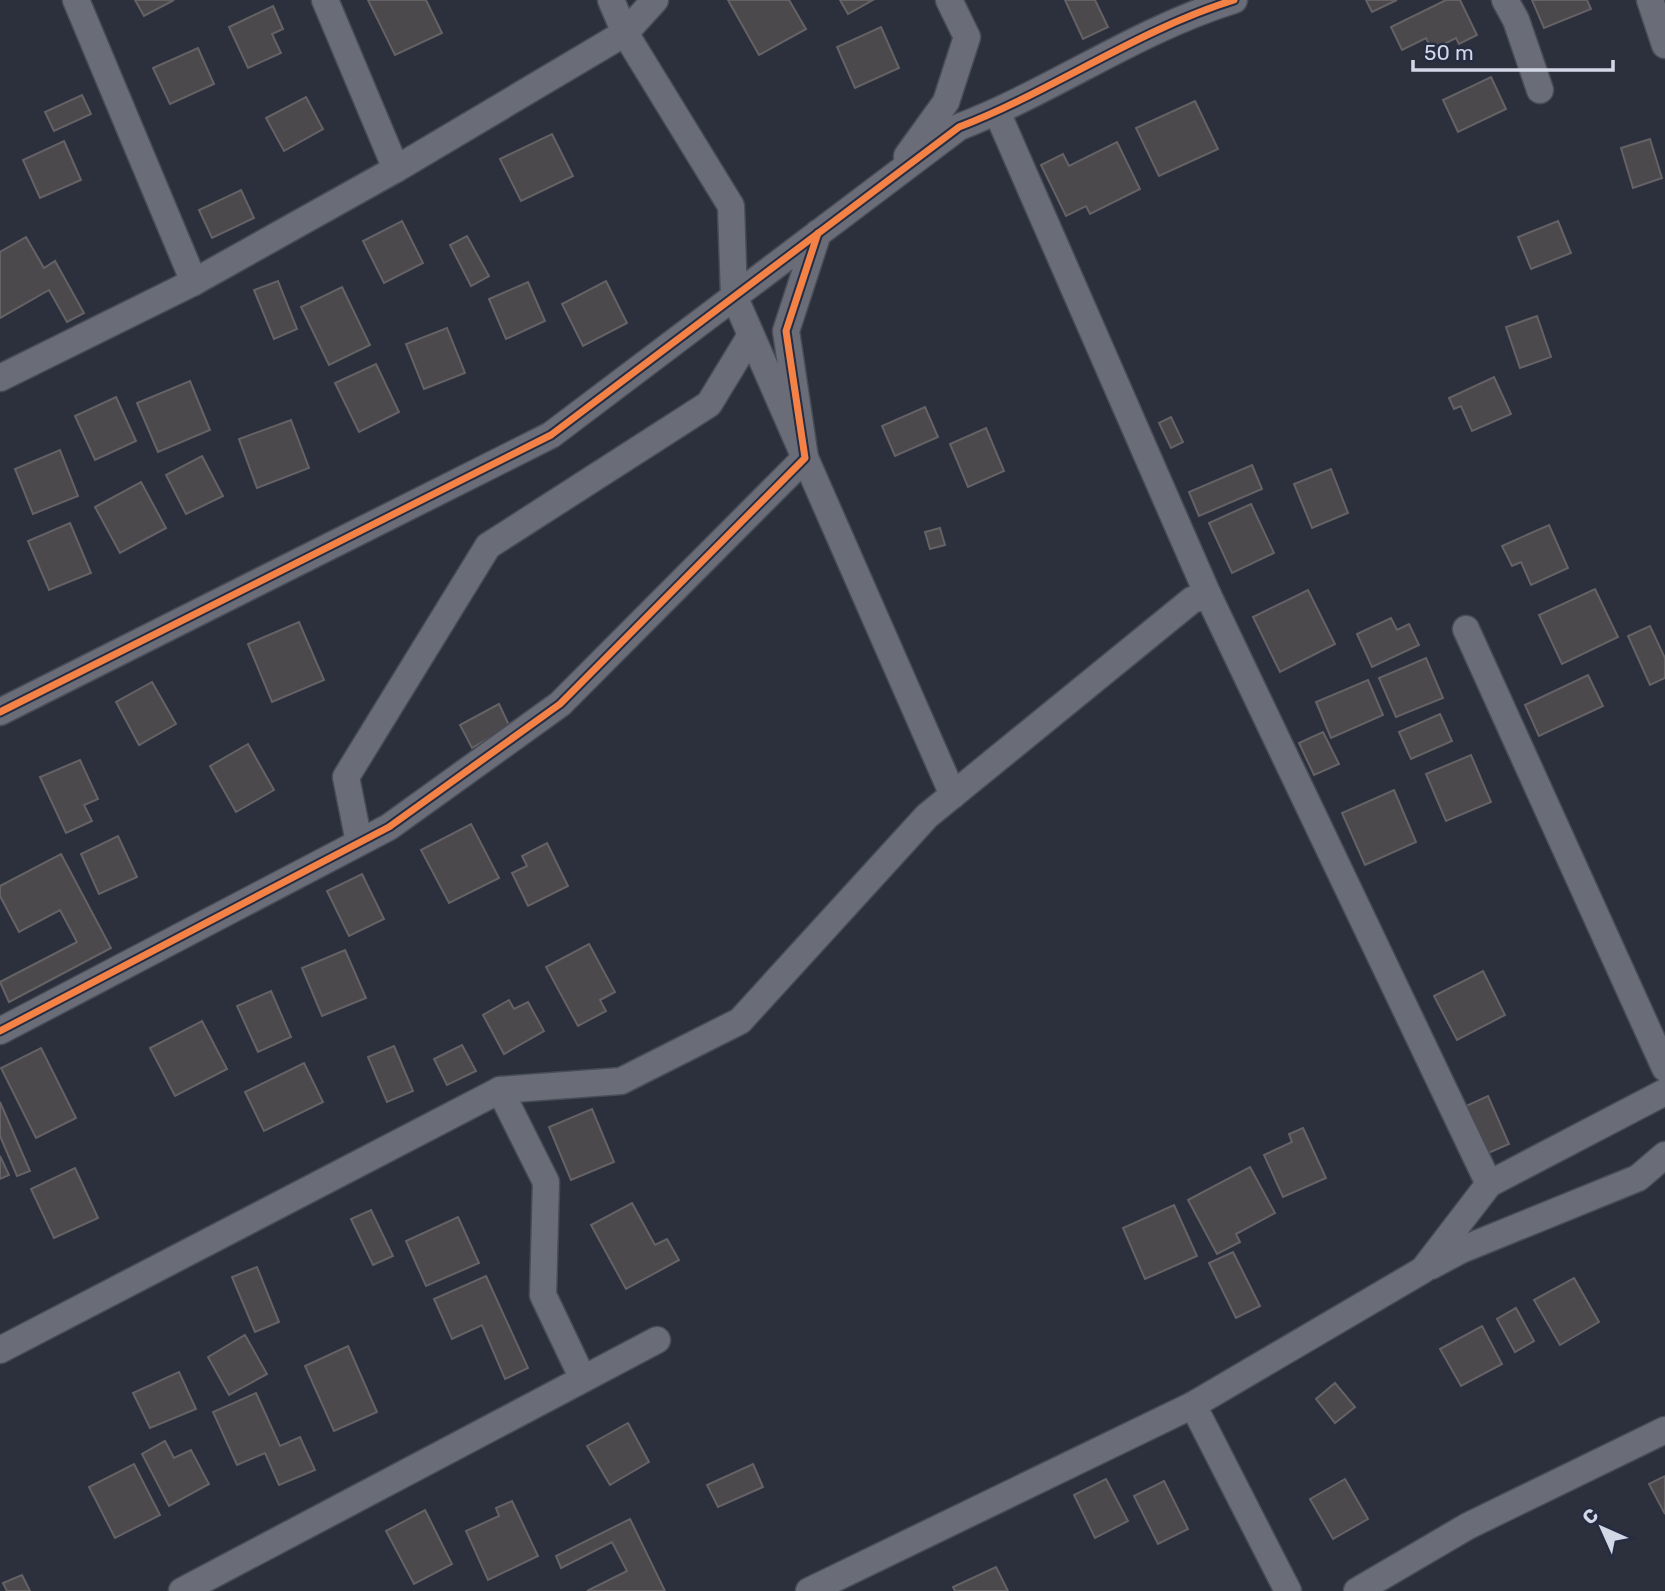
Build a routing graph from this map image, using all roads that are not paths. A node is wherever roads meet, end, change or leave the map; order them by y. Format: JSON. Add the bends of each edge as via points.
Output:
{"nodes":[{"id":1,"x":76,"y":0,"type":"edge"},
{"id":2,"x":325,"y":0,"type":"edge"},
{"id":3,"x":611,"y":0,"type":"edge"},
{"id":4,"x":655,"y":0,"type":"edge"},
{"id":5,"x":949,"y":0,"type":"edge"},
{"id":6,"x":1234,"y":0,"type":"edge"},
{"id":7,"x":1504,"y":0,"type":"edge"},
{"id":8,"x":1650,"y":0,"type":"edge"},
{"id":9,"x":1191,"y":6,"type":"edge"},
{"id":10,"x":625,"y":33,"type":"junction"},
{"id":11,"x":1665,"y":45,"type":"edge"},
{"id":12,"x":1540,"y":90,"type":"dead end"},
{"id":13,"x":997,"y":112,"type":"junction"},
{"id":14,"x":396,"y":169,"type":"junction"},
{"id":15,"x":892,"y":177,"type":"junction"},
{"id":16,"x":818,"y":233,"type":"junction"},
{"id":17,"x":194,"y":282,"type":"junction"},
{"id":18,"x":734,"y":296,"type":"junction"},
{"id":19,"x":751,"y":335,"type":"junction"},
{"id":20,"x":0,"y":378,"type":"edge"},
{"id":21,"x":805,"y":458,"type":"junction"},
{"id":22,"x":1208,"y":595,"type":"junction"},
{"id":23,"x":1466,"y":629,"type":"dead end"},
{"id":24,"x":0,"y":712,"type":"edge"},
{"id":25,"x":953,"y":795,"type":"junction"},
{"id":26,"x":359,"y":842,"type":"junction"},
{"id":27,"x":0,"y":1031,"type":"edge"},
{"id":28,"x":1665,"y":1068,"type":"edge"},
{"id":29,"x":500,"y":1090,"type":"junction"},
{"id":30,"x":1665,"y":1092,"type":"edge"},
{"id":31,"x":1665,"y":1155,"type":"edge"},
{"id":32,"x":1489,"y":1184,"type":"junction"},
{"id":33,"x":1423,"y":1270,"type":"junction"},
{"id":34,"x":657,"y":1340,"type":"dead end"},
{"id":35,"x":0,"y":1350,"type":"edge"},
{"id":36,"x":583,"y":1380,"type":"junction"},
{"id":37,"x":1193,"y":1405,"type":"junction"},
{"id":38,"x":1665,"y":1430,"type":"edge"},
{"id":39,"x":182,"y":1591,"type":"edge"},
{"id":40,"x":809,"y":1591,"type":"edge"},
{"id":41,"x":1288,"y":1591,"type":"edge"},
{"id":42,"x":1357,"y":1591,"type":"edge"}],
"edges":[{"from":1,"to":17,"type":"street"},
{"from":2,"to":14,"type":"street"},
{"from":3,"to":10,"type":"street"},
{"from":4,"to":10,"type":"street"},
{"from":5,"to":15,"type":"street","via":[[968,37],[946,102]]},
{"from":6,"to":9,"type":"street"},
{"from":7,"to":12,"type":"street","via":[[1516,20]]},
{"from":8,"to":11,"type":"street"},
{"from":9,"to":13,"type":"street"},
{"from":10,"to":14,"type":"street"},
{"from":10,"to":18,"type":"street","via":[[732,206]]},
{"from":13,"to":15,"type":"street","via":[[959,127]]},
{"from":13,"to":22,"type":"street"},
{"from":14,"to":17,"type":"street"},
{"from":15,"to":16,"type":"street"},
{"from":16,"to":18,"type":"street"},
{"from":16,"to":21,"type":"street","via":[[786,331]]},
{"from":17,"to":20,"type":"street"},
{"from":18,"to":19,"type":"street"},
{"from":18,"to":24,"type":"street","via":[[551,435]]},
{"from":19,"to":21,"type":"street"},
{"from":19,"to":26,"type":"street","via":[[709,404],[488,546],[346,777]]},
{"from":21,"to":25,"type":"street"},
{"from":21,"to":26,"type":"street","via":[[561,704],[389,827]]},
{"from":22,"to":25,"type":"street","via":[[1192,600]]},
{"from":22,"to":32,"type":"street"},
{"from":23,"to":28,"type":"street"},
{"from":25,"to":29,"type":"street","via":[[927,816],[740,1021],[621,1081]]},
{"from":26,"to":27,"type":"street"},
{"from":29,"to":35,"type":"street"},
{"from":29,"to":36,"type":"street","via":[[546,1182],[543,1295]]},
{"from":30,"to":32,"type":"street"},
{"from":31,"to":33,"type":"street","via":[[1638,1178]]},
{"from":32,"to":33,"type":"street"},
{"from":33,"to":37,"type":"street"},
{"from":34,"to":36,"type":"street"},
{"from":36,"to":39,"type":"street"},
{"from":37,"to":40,"type":"street"},
{"from":37,"to":41,"type":"street"},
{"from":38,"to":42,"type":"street","via":[[1468,1526]]}]}
